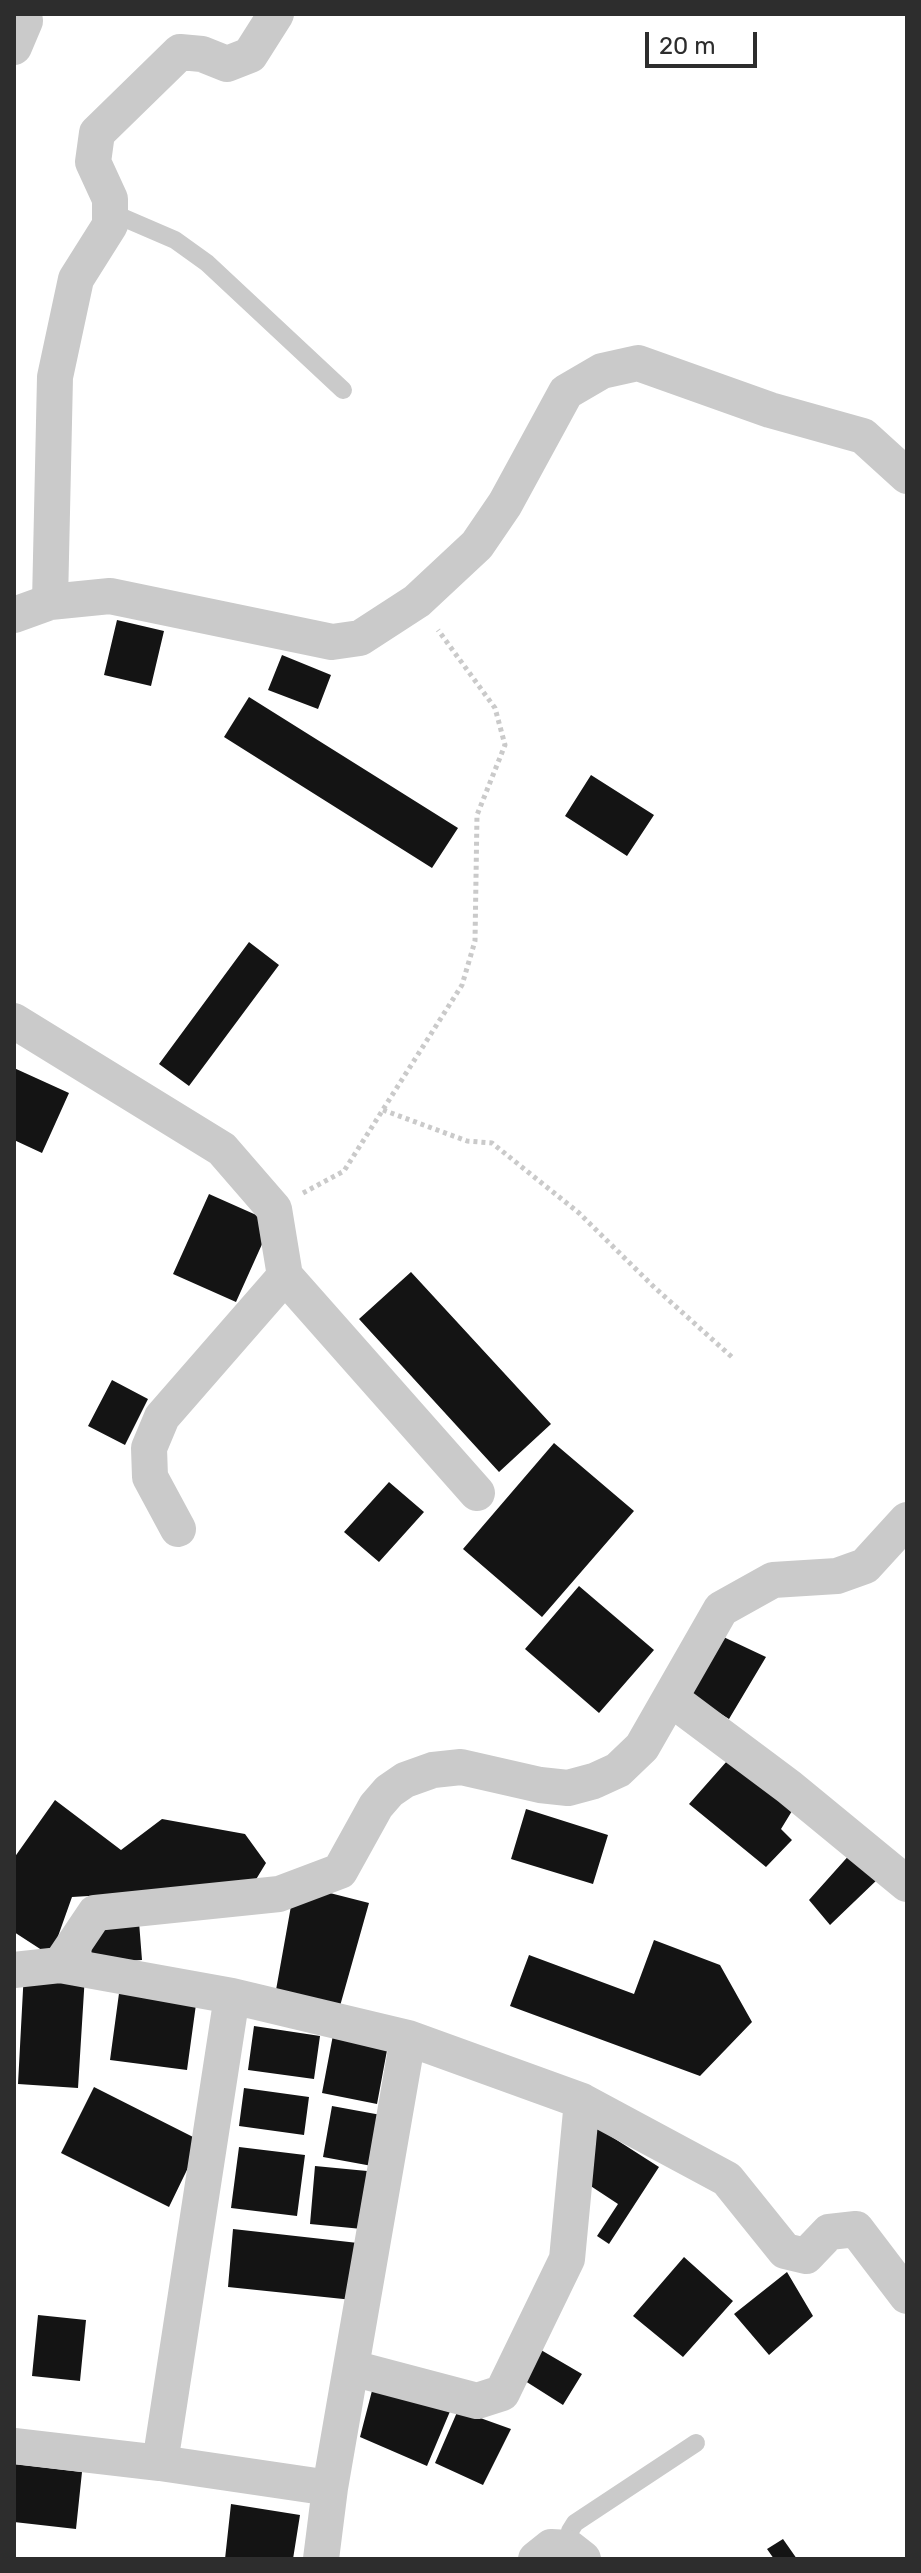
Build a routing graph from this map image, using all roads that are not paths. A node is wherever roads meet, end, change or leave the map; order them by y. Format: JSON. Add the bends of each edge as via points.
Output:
{"nodes":[{"id":1,"x":24,"y":14,"type":"edge"},
{"id":2,"x":276,"y":14,"type":"edge"},
{"id":3,"x":14,"y":47,"type":"edge"},
{"id":4,"x":110,"y":212,"type":"junction"},
{"id":5,"x":343,"y":390,"type":"dead end"},
{"id":6,"x":907,"y":476,"type":"edge"},
{"id":7,"x":50,"y":602,"type":"junction"},
{"id":8,"x":14,"y":615,"type":"edge"},
{"id":9,"x":14,"y":1021,"type":"edge"},
{"id":10,"x":285,"y":1276,"type":"junction"},
{"id":11,"x":477,"y":1493,"type":"dead end"},
{"id":12,"x":907,"y":1520,"type":"edge"},
{"id":13,"x":178,"y":1529,"type":"dead end"},
{"id":14,"x":670,"y":1698,"type":"junction"},
{"id":15,"x":907,"y":1884,"type":"edge"},
{"id":16,"x":60,"y":1965,"type":"junction"},
{"id":17,"x":14,"y":1970,"type":"edge"},
{"id":18,"x":232,"y":1996,"type":"junction"},
{"id":19,"x":408,"y":2038,"type":"junction"},
{"id":20,"x":582,"y":2101,"type":"junction"},
{"id":21,"x":907,"y":2296,"type":"edge"},
{"id":22,"x":352,"y":2368,"type":"junction"},
{"id":23,"x":696,"y":2443,"type":"dead end"},
{"id":24,"x":14,"y":2446,"type":"edge"},
{"id":25,"x":160,"y":2463,"type":"junction"},
{"id":26,"x":330,"y":2488,"type":"junction"},
{"id":27,"x":563,"y":2555,"type":"edge"},
{"id":28,"x":321,"y":2559,"type":"edge"}],
"edges":[{"from":1,"to":3,"type":"street"},
{"from":2,"to":4,"type":"street","via":[[250,55],[227,64],[180,52],[97,133],[93,162],[110,199]]},
{"from":4,"to":5,"type":"lane","via":[[175,240],[207,263]]},
{"from":4,"to":7,"type":"street","via":[[110,225],[76,279],[55,377]]},
{"from":6,"to":7,"type":"street","via":[[863,436],[638,363],[602,371],[566,392],[477,545],[417,601],[360,638],[332,642],[110,596]]},
{"from":7,"to":8,"type":"street"},
{"from":9,"to":10,"type":"street","via":[[222,1149],[274,1209]]},
{"from":10,"to":11,"type":"street"},
{"from":10,"to":13,"type":"street","via":[[162,1417],[149,1448],[150,1477]]},
{"from":12,"to":14,"type":"street","via":[[865,1566],[837,1576],[773,1580],[721,1609]]},
{"from":14,"to":15,"type":"street"},
{"from":14,"to":16,"type":"street","via":[[642,1747],[618,1770],[594,1781],[568,1788],[461,1767],[433,1770],[389,1791],[340,1871],[279,1894],[95,1913]]},
{"from":16,"to":17,"type":"street"},
{"from":16,"to":18,"type":"street"},
{"from":18,"to":19,"type":"street"},
{"from":18,"to":25,"type":"street"},
{"from":19,"to":20,"type":"street"},
{"from":19,"to":22,"type":"street"},
{"from":20,"to":21,"type":"street","via":[[727,2179],[785,2251],[806,2256],[829,2232],[856,2229]]},
{"from":20,"to":22,"type":"street","via":[[567,2259],[502,2393],[477,2401]]},
{"from":22,"to":26,"type":"street"},
{"from":23,"to":27,"type":"lane","via":[[575,2523]]},
{"from":24,"to":25,"type":"street"},
{"from":25,"to":26,"type":"street"},
{"from":26,"to":28,"type":"street"}]}
